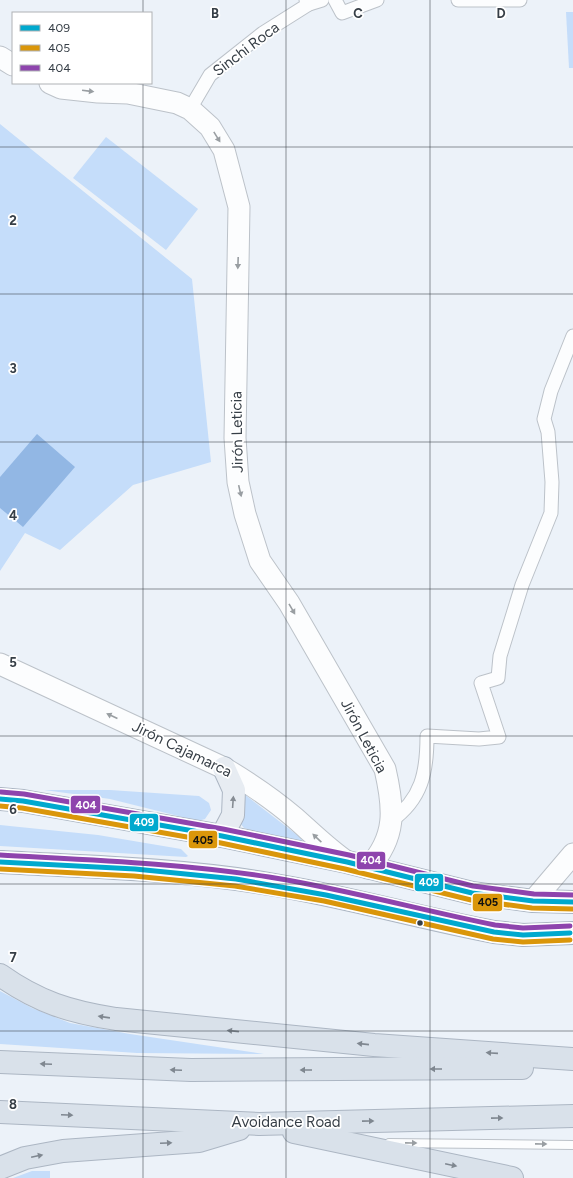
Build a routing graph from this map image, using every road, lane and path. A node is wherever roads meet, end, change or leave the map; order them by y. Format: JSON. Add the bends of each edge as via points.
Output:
{"nodes":[{"id":1,"x":335,"y":0,"type":"edge"},
{"id":2,"x":377,"y":0,"type":"edge"},
{"id":3,"x":458,"y":0,"type":"edge"},
{"id":4,"x":520,"y":0,"type":"edge"},
{"id":5,"x":312,"y":1,"type":"edge"},
{"id":6,"x":0,"y":57,"type":"edge"},
{"id":7,"x":12,"y":64,"type":"edge"},
{"id":8,"x":52,"y":84,"type":"edge"},
{"id":9,"x":190,"y":109,"type":"junction"},
{"id":10,"x":573,"y":336,"type":"edge"},
{"id":11,"x":0,"y":664,"type":"edge"},
{"id":12,"x":224,"y":768,"type":"junction"},
{"id":13,"x":0,"y":799,"type":"edge"},
{"id":14,"x":391,"y":822,"type":"junction"},
{"id":15,"x":222,"y":836,"type":"junction"},
{"id":16,"x":573,"y":854,"type":"edge"},
{"id":17,"x":0,"y":862,"type":"edge"},
{"id":18,"x":347,"y":862,"type":"junction"},
{"id":19,"x":368,"y":868,"type":"junction"},
{"id":20,"x":533,"y":901,"type":"junction"},
{"id":21,"x":573,"y":902,"type":"edge"},
{"id":22,"x":573,"y":933,"type":"edge"},
{"id":23,"x":523,"y":935,"type":"junction"},
{"id":24,"x":0,"y":975,"type":"edge"},
{"id":25,"x":573,"y":1059,"type":"edge"},
{"id":26,"x":0,"y":1062,"type":"edge"},
{"id":27,"x":573,"y":1068,"type":"edge"},
{"id":28,"x":0,"y":1112,"type":"edge"},
{"id":29,"x":573,"y":1116,"type":"edge"},
{"id":30,"x":259,"y":1124,"type":"junction"},
{"id":31,"x":344,"y":1142,"type":"junction"},
{"id":32,"x":573,"y":1145,"type":"edge"},
{"id":33,"x":0,"y":1168,"type":"edge"},
{"id":34,"x":512,"y":1178,"type":"edge"}],
"edges":[{"from":1,"to":2,"type":"street","via":[[342,13]]},
{"from":3,"to":4,"type":"street"},
{"from":5,"to":9,"type":"street","name":"Sinchi Roca","via":[[263,33],[210,75]]},
{"from":6,"to":7,"type":"street"},
{"from":8,"to":9,"type":"street","name":"Jirón Leticia","one_way":true,"via":[[61,88],[158,98]]},
{"from":9,"to":14,"type":"street","name":"Jirón Leticia","one_way":true,"via":[[210,126],[224,150],[239,207],[235,438],[238,482],[246,514],[260,561],[289,603],[385,769],[391,794]]},
{"from":10,"to":14,"type":"street","via":[[544,419],[548,432],[551,513],[522,584],[500,656],[498,678],[481,684],[499,737],[479,739],[427,736],[427,762],[421,787],[403,813]]},
{"from":12,"to":11,"type":"street","name":"Jirón Cajamarca","one_way":true},
{"from":15,"to":12,"type":"main road","one_way":true,"via":[[233,815],[234,790]]},
{"from":18,"to":12,"type":"street","name":"Jirón Cajamarca","one_way":true,"via":[[280,806]]},
{"from":13,"to":15,"type":"main road"},
{"from":14,"to":19,"type":"street","name":"Jirón Leticia","via":[[388,840],[378,858]]},
{"from":15,"to":18,"type":"main road"},
{"from":16,"to":20,"type":"street"},
{"from":17,"to":23,"type":"main road","via":[[189,874],[253,881],[463,926]]},
{"from":18,"to":19,"type":"main road"},
{"from":19,"to":20,"type":"main road","via":[[472,893]]},
{"from":20,"to":21,"type":"main road"},
{"from":20,"to":23,"type":"main road"},
{"from":22,"to":23,"type":"main road"},
{"from":25,"to":24,"type":"highway","one_way":true,"via":[[374,1045],[109,1018],[54,1005],[17,987]]},
{"from":27,"to":26,"type":"highway","one_way":true,"via":[[191,1070]]},
{"from":28,"to":30,"type":"highway","name":"Avoidance Road","one_way":true},
{"from":30,"to":29,"type":"highway","name":"Avoidance Road","one_way":true},
{"from":30,"to":31,"type":"highway"},
{"from":33,"to":30,"type":"highway","one_way":true,"via":[[25,1158],[62,1151],[199,1141]]},
{"from":31,"to":32,"type":"lane","one_way":true},
{"from":31,"to":34,"type":"highway","one_way":true}]}
